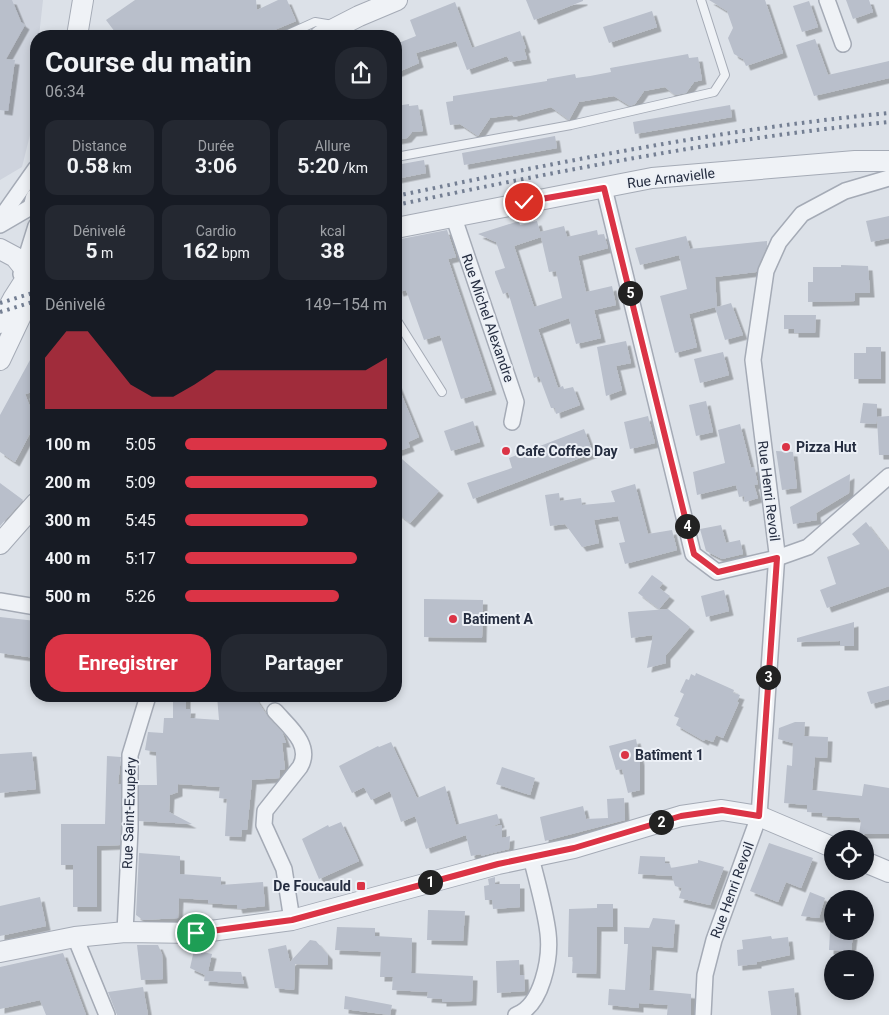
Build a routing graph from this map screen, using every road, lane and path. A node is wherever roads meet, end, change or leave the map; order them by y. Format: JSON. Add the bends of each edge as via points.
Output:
{"nodes":[{"id":1,"x":83,"y":0,"type":"edge"},
{"id":2,"x":397,"y":0,"type":"edge"},
{"id":3,"x":701,"y":0,"type":"edge"},
{"id":4,"x":827,"y":0,"type":"edge"},
{"id":5,"x":340,"y":26,"type":"junction"},
{"id":6,"x":79,"y":30,"type":"edge"},
{"id":7,"x":297,"y":30,"type":"edge"},
{"id":8,"x":332,"y":30,"type":"edge"},
{"id":9,"x":843,"y":44,"type":"dead end"},
{"id":10,"x":402,"y":156,"type":"edge"},
{"id":11,"x":889,"y":161,"type":"edge"},
{"id":12,"x":30,"y":176,"type":"edge"},
{"id":13,"x":889,"y":178,"type":"edge"},
{"id":14,"x":604,"y":188,"type":"junction"},
{"id":15,"x":30,"y":208,"type":"edge"},
{"id":16,"x":453,"y":215,"type":"junction"},
{"id":17,"x":0,"y":219,"type":"edge"},
{"id":18,"x":0,"y":225,"type":"edge"},
{"id":19,"x":402,"y":227,"type":"edge"},
{"id":20,"x":0,"y":250,"type":"edge"},
{"id":21,"x":30,"y":265,"type":"edge"},
{"id":22,"x":30,"y":297,"type":"edge"},
{"id":23,"x":0,"y":323,"type":"edge"},
{"id":24,"x":402,"y":329,"type":"edge"},
{"id":25,"x":0,"y":360,"type":"edge"},
{"id":26,"x":442,"y":392,"type":"dead end"},
{"id":27,"x":512,"y":422,"type":"dead end"},
{"id":28,"x":889,"y":476,"type":"edge"},
{"id":29,"x":30,"y":510,"type":"edge"},
{"id":30,"x":0,"y":544,"type":"edge"},
{"id":31,"x":777,"y":558,"type":"junction"},
{"id":32,"x":0,"y":601,"type":"edge"},
{"id":33,"x":30,"y":606,"type":"edge"},
{"id":34,"x":146,"y":702,"type":"edge"},
{"id":35,"x":275,"y":711,"type":"dead end"},
{"id":36,"x":759,"y":816,"type":"junction"},
{"id":37,"x":824,"y":844,"type":"edge"},
{"id":38,"x":531,"y":857,"type":"junction"},
{"id":39,"x":874,"y":866,"type":"edge"},
{"id":40,"x":889,"y":872,"type":"edge"},
{"id":41,"x":292,"y":920,"type":"junction"},
{"id":42,"x":124,"y":932,"type":"junction"},
{"id":43,"x":75,"y":936,"type":"junction"},
{"id":44,"x":0,"y":952,"type":"edge"},
{"id":45,"x":107,"y":1015,"type":"edge"},
{"id":46,"x":516,"y":1015,"type":"edge"},
{"id":47,"x":702,"y":1015,"type":"edge"}],
"edges":[{"from":1,"to":6,"type":"street"},
{"from":2,"to":5,"type":"street"},
{"from":3,"to":10,"type":"lane","via":[[725,75],[714,92],[571,125]]},
{"from":4,"to":9,"type":"street"},
{"from":5,"to":7,"type":"lane","via":[[315,22]]},
{"from":5,"to":8,"type":"street"},
{"from":11,"to":14,"type":"street","name":"Rue Arnavielle","via":[[652,178]]},
{"from":12,"to":17,"type":"street"},
{"from":13,"to":31,"type":"street","name":"Rue Henri Revoil","via":[[845,191],[802,214],[779,242],[766,271],[753,360]]},
{"from":14,"to":16,"type":"street","name":"Rue Arnavielle"},
{"from":14,"to":31,"type":"street","via":[[694,554],[718,572]]},
{"from":15,"to":18,"type":"street"},
{"from":16,"to":19,"type":"street","name":"Rue Arnavielle"},
{"from":16,"to":27,"type":"street","name":"Rue Michel Alexandre","via":[[516,402]]},
{"from":20,"to":21,"type":"street"},
{"from":21,"to":23,"type":"street"},
{"from":22,"to":25,"type":"street"},
{"from":24,"to":26,"type":"lane"},
{"from":28,"to":31,"type":"street","via":[[808,547]]},
{"from":29,"to":30,"type":"street"},
{"from":31,"to":36,"type":"street","name":"Rue Henri Revoil"},
{"from":32,"to":33,"type":"street"},
{"from":34,"to":42,"type":"street","name":"Rue Saint-Exupéry","via":[[130,755],[130,830]]},
{"from":35,"to":41,"type":"street","via":[[300,740],[305,751],[300,767],[265,811],[264,825],[284,869]]},
{"from":36,"to":37,"type":"street"},
{"from":36,"to":38,"type":"street","via":[[722,810],[681,816],[574,848]]},
{"from":36,"to":47,"type":"street","name":"Rue Henri Revoil","via":[[714,940],[705,975]]},
{"from":38,"to":41,"type":"street"},
{"from":38,"to":46,"type":"street","via":[[548,935],[546,962],[539,995]]},
{"from":39,"to":40,"type":"street"},
{"from":41,"to":42,"type":"street","via":[[196,933]]},
{"from":42,"to":43,"type":"street"},
{"from":43,"to":44,"type":"street"},
{"from":43,"to":45,"type":"street"}]}
